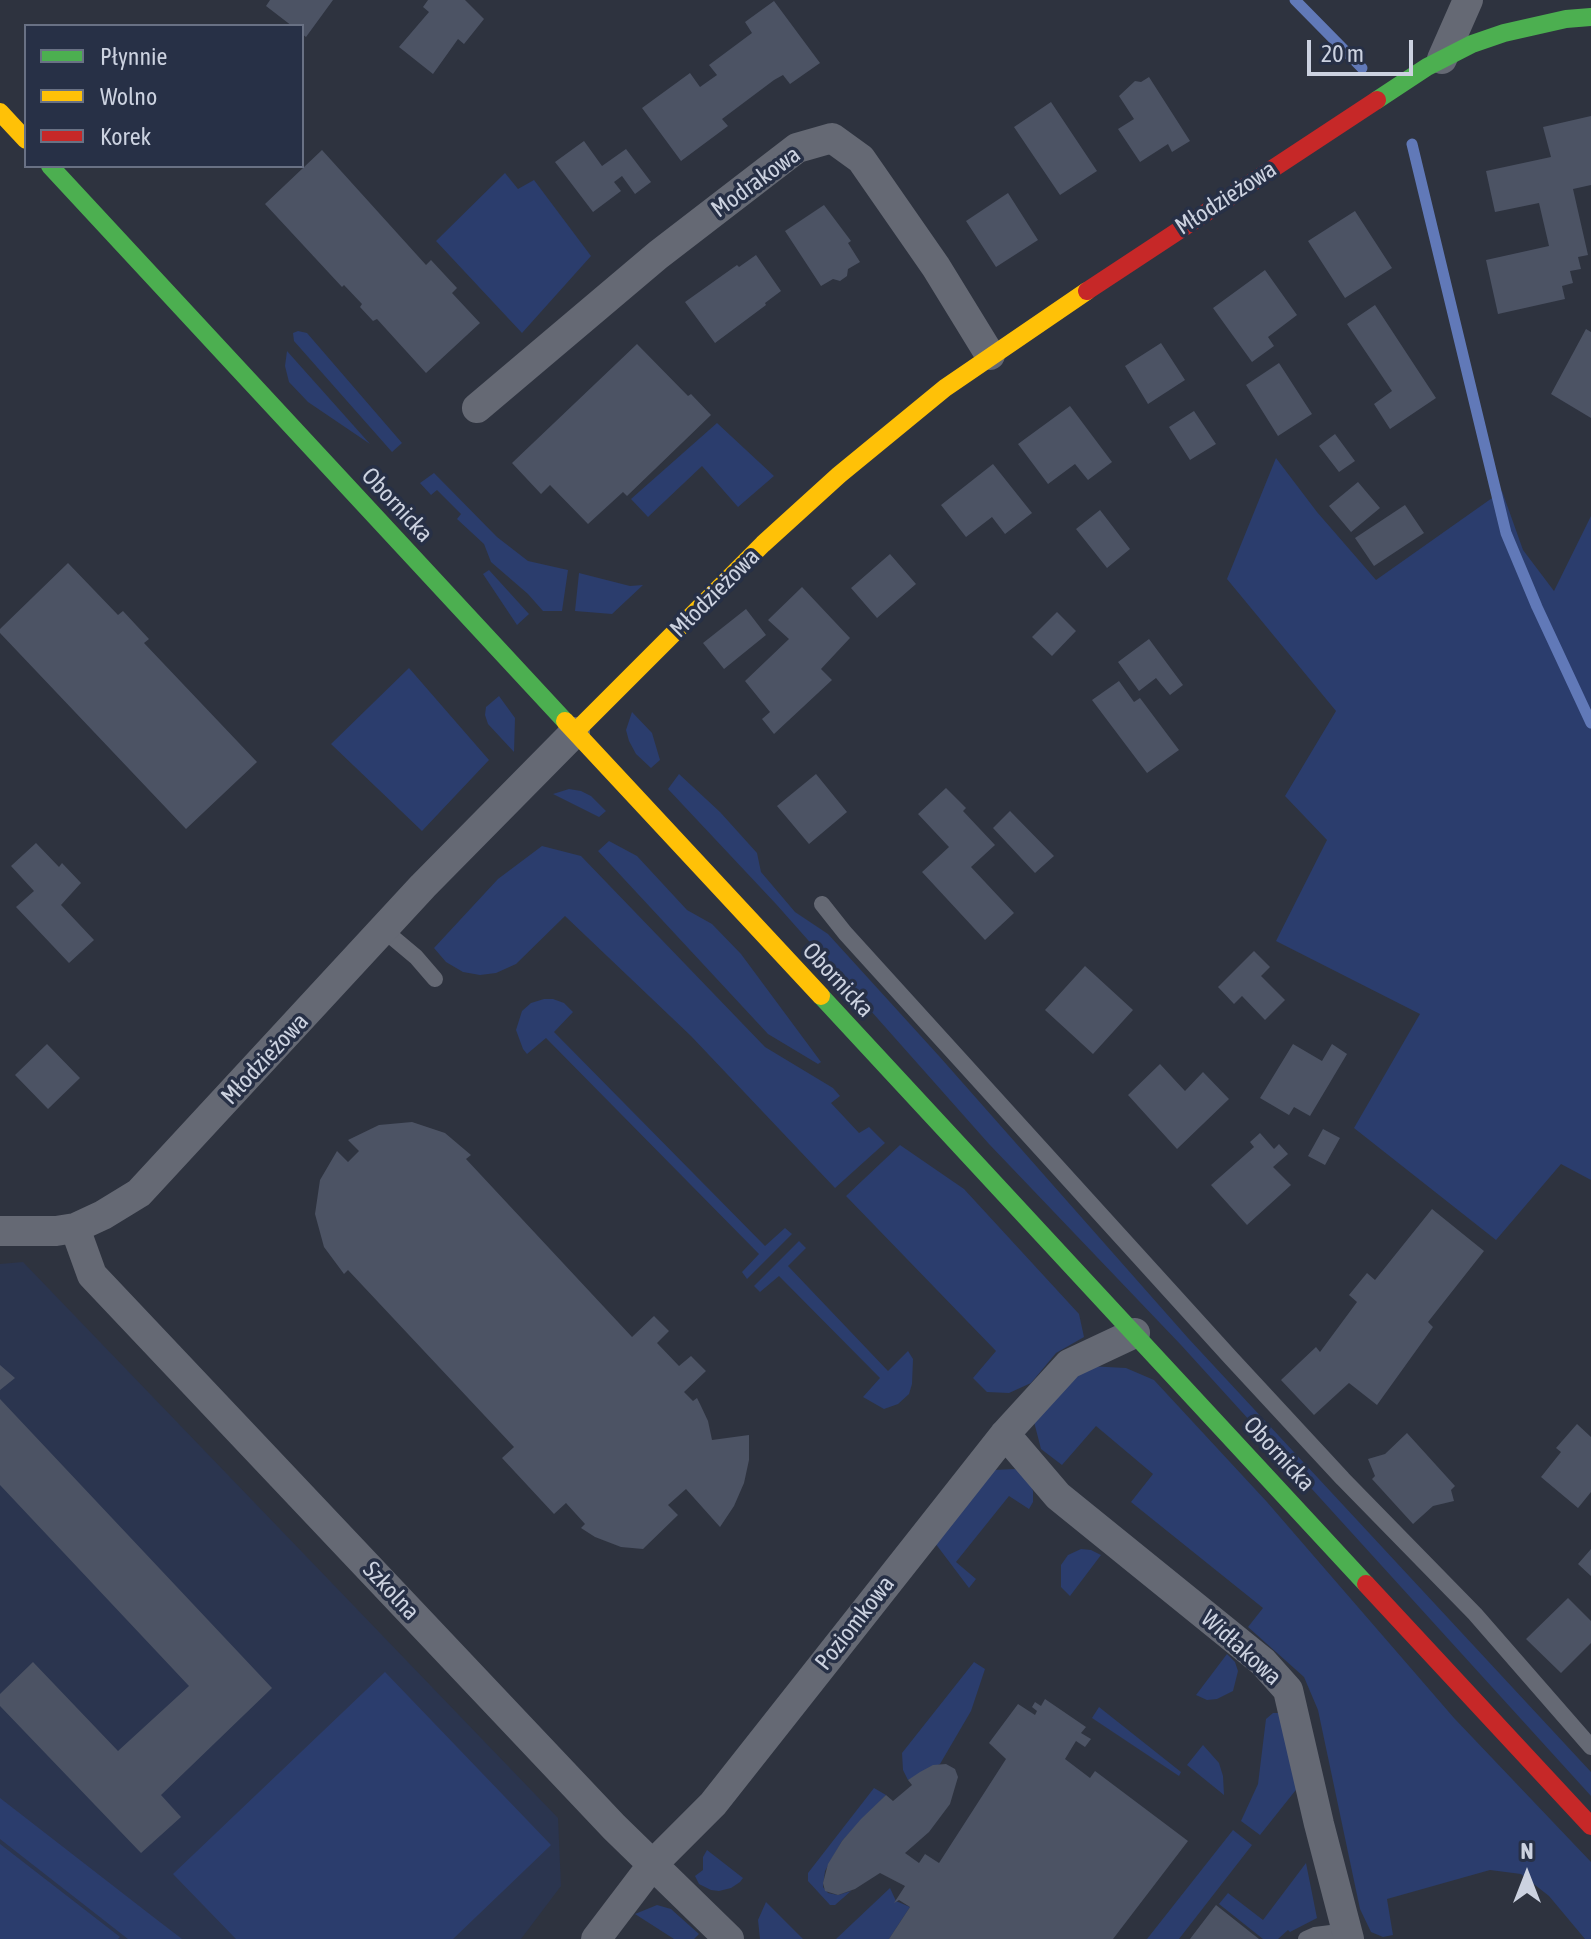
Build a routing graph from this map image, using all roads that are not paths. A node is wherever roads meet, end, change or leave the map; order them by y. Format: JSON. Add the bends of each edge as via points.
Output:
{"nodes":[{"id":1,"x":1468,"y":0,"type":"edge"},
{"id":2,"x":1591,"y":17,"type":"edge"},
{"id":3,"x":1442,"y":59,"type":"junction"},
{"id":4,"x":0,"y":112,"type":"edge"},
{"id":5,"x":24,"y":138,"type":"edge"},
{"id":6,"x":52,"y":168,"type":"edge"},
{"id":7,"x":990,"y":355,"type":"junction"},
{"id":8,"x":477,"y":408,"type":"dead end"},
{"id":9,"x":575,"y":732,"type":"junction"},
{"id":10,"x":822,"y":904,"type":"dead end"},
{"id":11,"x":385,"y":931,"type":"junction"},
{"id":12,"x":435,"y":979,"type":"dead end"},
{"id":13,"x":75,"y":1228,"type":"junction"},
{"id":14,"x":0,"y":1231,"type":"edge"},
{"id":15,"x":1135,"y":1333,"type":"junction"},
{"id":16,"x":1005,"y":1434,"type":"junction"},
{"id":17,"x":1591,"y":1747,"type":"edge"},
{"id":18,"x":1591,"y":1826,"type":"edge"},
{"id":19,"x":653,"y":1864,"type":"junction"},
{"id":20,"x":1348,"y":1935,"type":"edge"},
{"id":21,"x":596,"y":1939,"type":"edge"},
{"id":22,"x":729,"y":1939,"type":"edge"},
{"id":23,"x":1306,"y":1939,"type":"edge"}],
"edges":[{"from":1,"to":3,"type":"street"},
{"from":2,"to":3,"type":"main road","name":"Młodzieżowa","via":[[1504,33]]},
{"from":3,"to":7,"type":"main road","name":"Młodzieżowa"},
{"from":4,"to":5,"type":"main road"},
{"from":6,"to":9,"type":"main road","name":"Obornicka"},
{"from":7,"to":8,"type":"street","name":"Modrakowa","via":[[861,159],[832,138],[797,148],[658,255]]},
{"from":7,"to":9,"type":"main road","name":"Młodzieżowa","via":[[839,475],[763,544]]},
{"from":9,"to":11,"type":"street","name":"Młodzieżowa"},
{"from":9,"to":15,"type":"main road","name":"Obornicka"},
{"from":10,"to":17,"type":"lane"},
{"from":11,"to":12,"type":"lane"},
{"from":11,"to":13,"type":"street","name":"Młodzieżowa","via":[[139,1193]]},
{"from":13,"to":14,"type":"street"},
{"from":13,"to":19,"type":"street","name":"Szkolna","via":[[92,1275]]},
{"from":15,"to":16,"type":"street","name":"Poziomkowa","via":[[1069,1364]]},
{"from":15,"to":18,"type":"main road","name":"Obornicka"},
{"from":16,"to":19,"type":"street","name":"Poziomkowa","via":[[713,1804]]},
{"from":16,"to":20,"type":"street","name":"Widłakowa","via":[[1058,1496],[1263,1662],[1288,1690]]},
{"from":19,"to":21,"type":"street","name":"Poziomkowa"},
{"from":19,"to":22,"type":"street","name":"Szkolna"},
{"from":20,"to":23,"type":"lane"}]}
